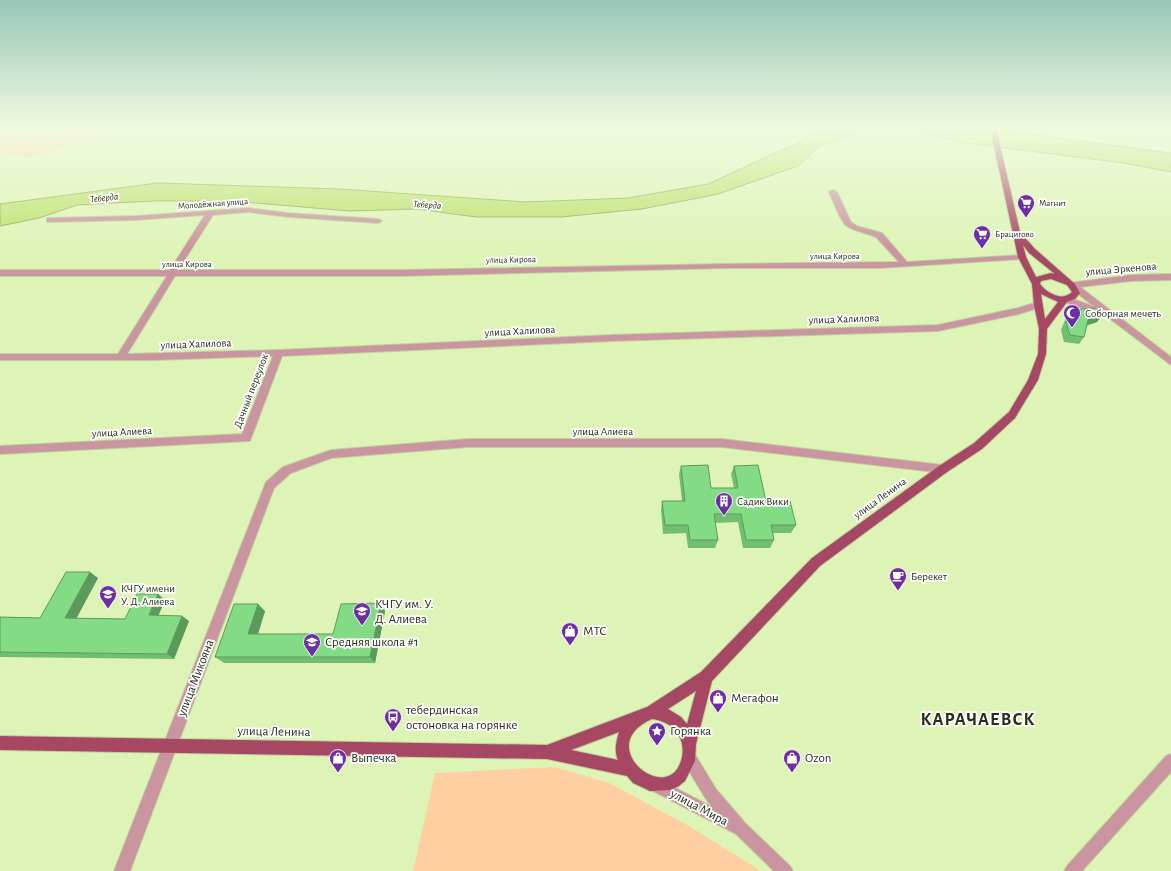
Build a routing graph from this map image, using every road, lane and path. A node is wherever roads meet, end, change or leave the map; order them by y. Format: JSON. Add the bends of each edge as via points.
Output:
{"nodes":[{"id":1,"x":1003,"y":169,"type":"edge"},
{"id":2,"x":833,"y":192,"type":"dead end"},
{"id":3,"x":211,"y":212,"type":"junction"},
{"id":4,"x":50,"y":220,"type":"dead end"},
{"id":5,"x":378,"y":221,"type":"dead end"},
{"id":6,"x":1015,"y":231,"type":"junction"},
{"id":7,"x":1022,"y":257,"type":"junction"},
{"id":8,"x":905,"y":264,"type":"junction"},
{"id":9,"x":0,"y":273,"type":"edge"},
{"id":10,"x":173,"y":274,"type":"junction"},
{"id":11,"x":1171,"y":277,"type":"edge"},
{"id":12,"x":1036,"y":284,"type":"junction"},
{"id":13,"x":1072,"y":285,"type":"junction"},
{"id":14,"x":1066,"y":300,"type":"junction"},
{"id":15,"x":1038,"y":305,"type":"junction"},
{"id":16,"x":1119,"y":320,"type":"junction"},
{"id":17,"x":1043,"y":329,"type":"junction"},
{"id":18,"x":279,"y":353,"type":"junction"},
{"id":19,"x":121,"y":356,"type":"junction"},
{"id":20,"x":0,"y":357,"type":"edge"},
{"id":21,"x":1171,"y":362,"type":"edge"},
{"id":22,"x":246,"y":438,"type":"joint"},
{"id":23,"x":0,"y":450,"type":"edge"},
{"id":24,"x":943,"y":469,"type":"junction"},
{"id":25,"x":270,"y":485,"type":"joint"},
{"id":26,"x":706,"y":677,"type":"junction"},
{"id":27,"x":652,"y":712,"type":"junction"},
{"id":28,"x":631,"y":721,"type":"junction"},
{"id":29,"x":0,"y":743,"type":"edge"},
{"id":30,"x":689,"y":743,"type":"junction"},
{"id":31,"x":170,"y":746,"type":"junction"},
{"id":32,"x":547,"y":752,"type":"junction"},
{"id":33,"x":689,"y":758,"type":"junction"},
{"id":34,"x":1171,"y":761,"type":"edge"},
{"id":35,"x":630,"y":770,"type":"junction"},
{"id":36,"x":658,"y":786,"type":"junction"},
{"id":37,"x":741,"y":830,"type":"junction"},
{"id":38,"x":122,"y":871,"type":"edge"},
{"id":39,"x":784,"y":871,"type":"edge"},
{"id":40,"x":1072,"y":871,"type":"edge"}],
"edges":[{"from":1,"to":6,"type":"main road","name":"улица Ленина"},
{"from":2,"to":8,"type":"street","via":[[844,218],[851,226],[879,235]]},
{"from":3,"to":4,"type":"street","name":"Молодёжная улица","via":[[136,218]]},
{"from":3,"to":5,"type":"street","name":"Молодёжная улица","via":[[249,210]]},
{"from":3,"to":10,"type":"street"},
{"from":6,"to":7,"type":"main road","name":"улица Ленина"},
{"from":6,"to":13,"type":"main road","via":[[1032,250]]},
{"from":7,"to":8,"type":"street","name":"улица Кирова"},
{"from":7,"to":12,"type":"main road","name":"улица Ленина"},
{"from":8,"to":10,"type":"street","name":"улица Кирова","via":[[401,273]]},
{"from":9,"to":10,"type":"street","name":"улица Кирова"},
{"from":10,"to":19,"type":"street"},
{"from":11,"to":13,"type":"street","name":"улица Эркенова","via":[[1131,278]]},
{"from":12,"to":13,"type":"main road","via":[[1037,279],[1051,276]]},
{"from":12,"to":14,"type":"main road","via":[[1046,295]]},
{"from":12,"to":15,"type":"main road","name":"улица Ленина"},
{"from":13,"to":14,"type":"main road","via":[[1076,293],[1073,298]]},
{"from":13,"to":16,"type":"street"},
{"from":14,"to":16,"type":"street"},
{"from":14,"to":17,"type":"main road"},
{"from":15,"to":17,"type":"main road","name":"улица Ленина"},
{"from":15,"to":18,"type":"street","name":"улица Халилова","via":[[938,328],[612,338]]},
{"from":16,"to":21,"type":"street"},
{"from":17,"to":24,"type":"main road","name":"улица Ленина","via":[[1042,354],[1037,369],[1012,415],[978,446]]},
{"from":18,"to":19,"type":"street","name":"улица Халилова"},
{"from":18,"to":22,"type":"street","name":"Дачный переулок"},
{"from":19,"to":20,"type":"street","name":"улица Халилова"},
{"from":22,"to":23,"type":"street","name":"улица Алиева"},
{"from":24,"to":25,"type":"street","name":"улица Алиева","via":[[722,443],[468,443],[331,454],[288,470]]},
{"from":24,"to":26,"type":"main road","name":"улица Ленина","via":[[816,562]]},
{"from":25,"to":31,"type":"street","name":"улица Микояна"},
{"from":26,"to":27,"type":"main road","name":"улица Ленина"},
{"from":26,"to":30,"type":"main road","name":"улица Ленина"},
{"from":27,"to":28,"type":"main road"},
{"from":27,"to":30,"type":"main road","via":[[676,721]]},
{"from":28,"to":32,"type":"main road","name":"улица Ленина"},
{"from":28,"to":35,"type":"main road","via":[[624,733],[622,746],[624,759]]},
{"from":29,"to":31,"type":"main road","name":"улица Ленина"},
{"from":30,"to":33,"type":"main road"},
{"from":31,"to":32,"type":"main road","name":"улица Ленина"},
{"from":31,"to":38,"type":"street","name":"улица Микояна"},
{"from":32,"to":35,"type":"main road","name":"улица Ленина"},
{"from":33,"to":36,"type":"main road","via":[[685,770],[677,779]]},
{"from":33,"to":37,"type":"street","name":"улица Мира","via":[[711,794]]},
{"from":34,"to":40,"type":"street"},
{"from":35,"to":36,"type":"main road","via":[[638,779]]},
{"from":36,"to":37,"type":"street","name":"улица Мира"},
{"from":37,"to":39,"type":"street","name":"улица Мира"}]}
